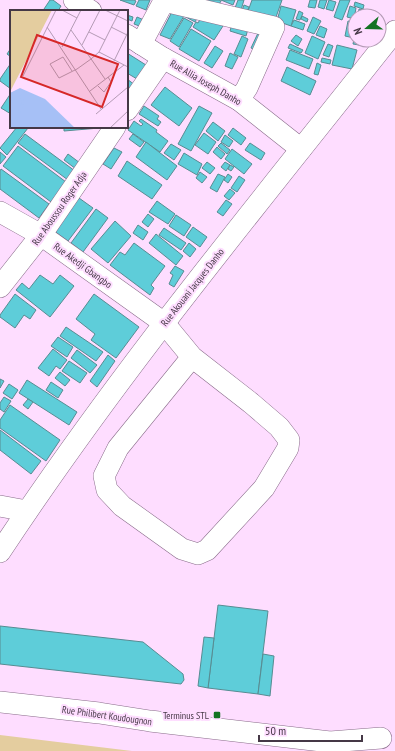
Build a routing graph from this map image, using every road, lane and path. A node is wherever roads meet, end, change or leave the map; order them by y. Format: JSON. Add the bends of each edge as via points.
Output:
{"nodes":[{"id":1,"x":74,"y":0,"type":"edge"},
{"id":2,"x":89,"y":10,"type":"edge"},
{"id":3,"x":395,"y":31,"type":"edge"},
{"id":4,"x":134,"y":39,"type":"edge"},
{"id":5,"x":163,"y":58,"type":"junction"},
{"id":6,"x":239,"y":100,"type":"junction"},
{"id":7,"x":128,"y":109,"type":"edge"},
{"id":8,"x":114,"y":128,"type":"edge"},
{"id":9,"x":302,"y":149,"type":"junction"},
{"id":10,"x":0,"y":212,"type":"edge"},
{"id":11,"x":41,"y":235,"type":"junction"},
{"id":12,"x":0,"y":287,"type":"edge"},
{"id":13,"x":164,"y":323,"type":"junction"},
{"id":14,"x":192,"y":357,"type":"junction"},
{"id":15,"x":0,"y":506,"type":"edge"},
{"id":16,"x":27,"y":511,"type":"junction"},
{"id":17,"x":0,"y":552,"type":"edge"},
{"id":18,"x":0,"y":702,"type":"edge"},
{"id":19,"x":381,"y":738,"type":"dead end"}],
"edges":[{"from":1,"to":2,"type":"street"},
{"from":3,"to":9,"type":"street","name":"Rue Akouani Jacques Danho"},
{"from":4,"to":5,"type":"street","name":"Rue Allia Joseph Danho"},
{"from":4,"to":6,"type":"street","via":[[164,1],[274,27],[247,88]]},
{"from":5,"to":6,"type":"street","name":"Rue Allia Joseph Danho"},
{"from":5,"to":7,"type":"street"},
{"from":6,"to":9,"type":"street","name":"Rue Allia Joseph Danho"},
{"from":8,"to":11,"type":"street","name":"Rue Aboussou Roger Adja"},
{"from":9,"to":13,"type":"street","name":"Rue Akouani Jacques Danho"},
{"from":10,"to":11,"type":"street","name":"Rue Akedji Gbangbo"},
{"from":11,"to":12,"type":"street","name":"Rue Aboussou Roger Adja"},
{"from":11,"to":13,"type":"street","name":"Rue Akedji Gbangbo"},
{"from":13,"to":14,"type":"street","name":"Rue Akedji Gbangbo"},
{"from":13,"to":16,"type":"street","name":"Rue Akouani Jacques Danho"},
{"from":14,"to":14,"type":"street","name":"Rue Akedji Gbangbo","via":[[251,403],[279,427],[289,440],[288,448],[264,488],[207,550],[198,554],[182,549],[122,506],[107,490],[104,476],[118,448]]},
{"from":15,"to":16,"type":"street"},
{"from":16,"to":17,"type":"street","name":"Rue Akouani Jacques Danho"},
{"from":18,"to":19,"type":"street","name":"Rue Philibert Koudougnon","via":[[330,742]]}]}
